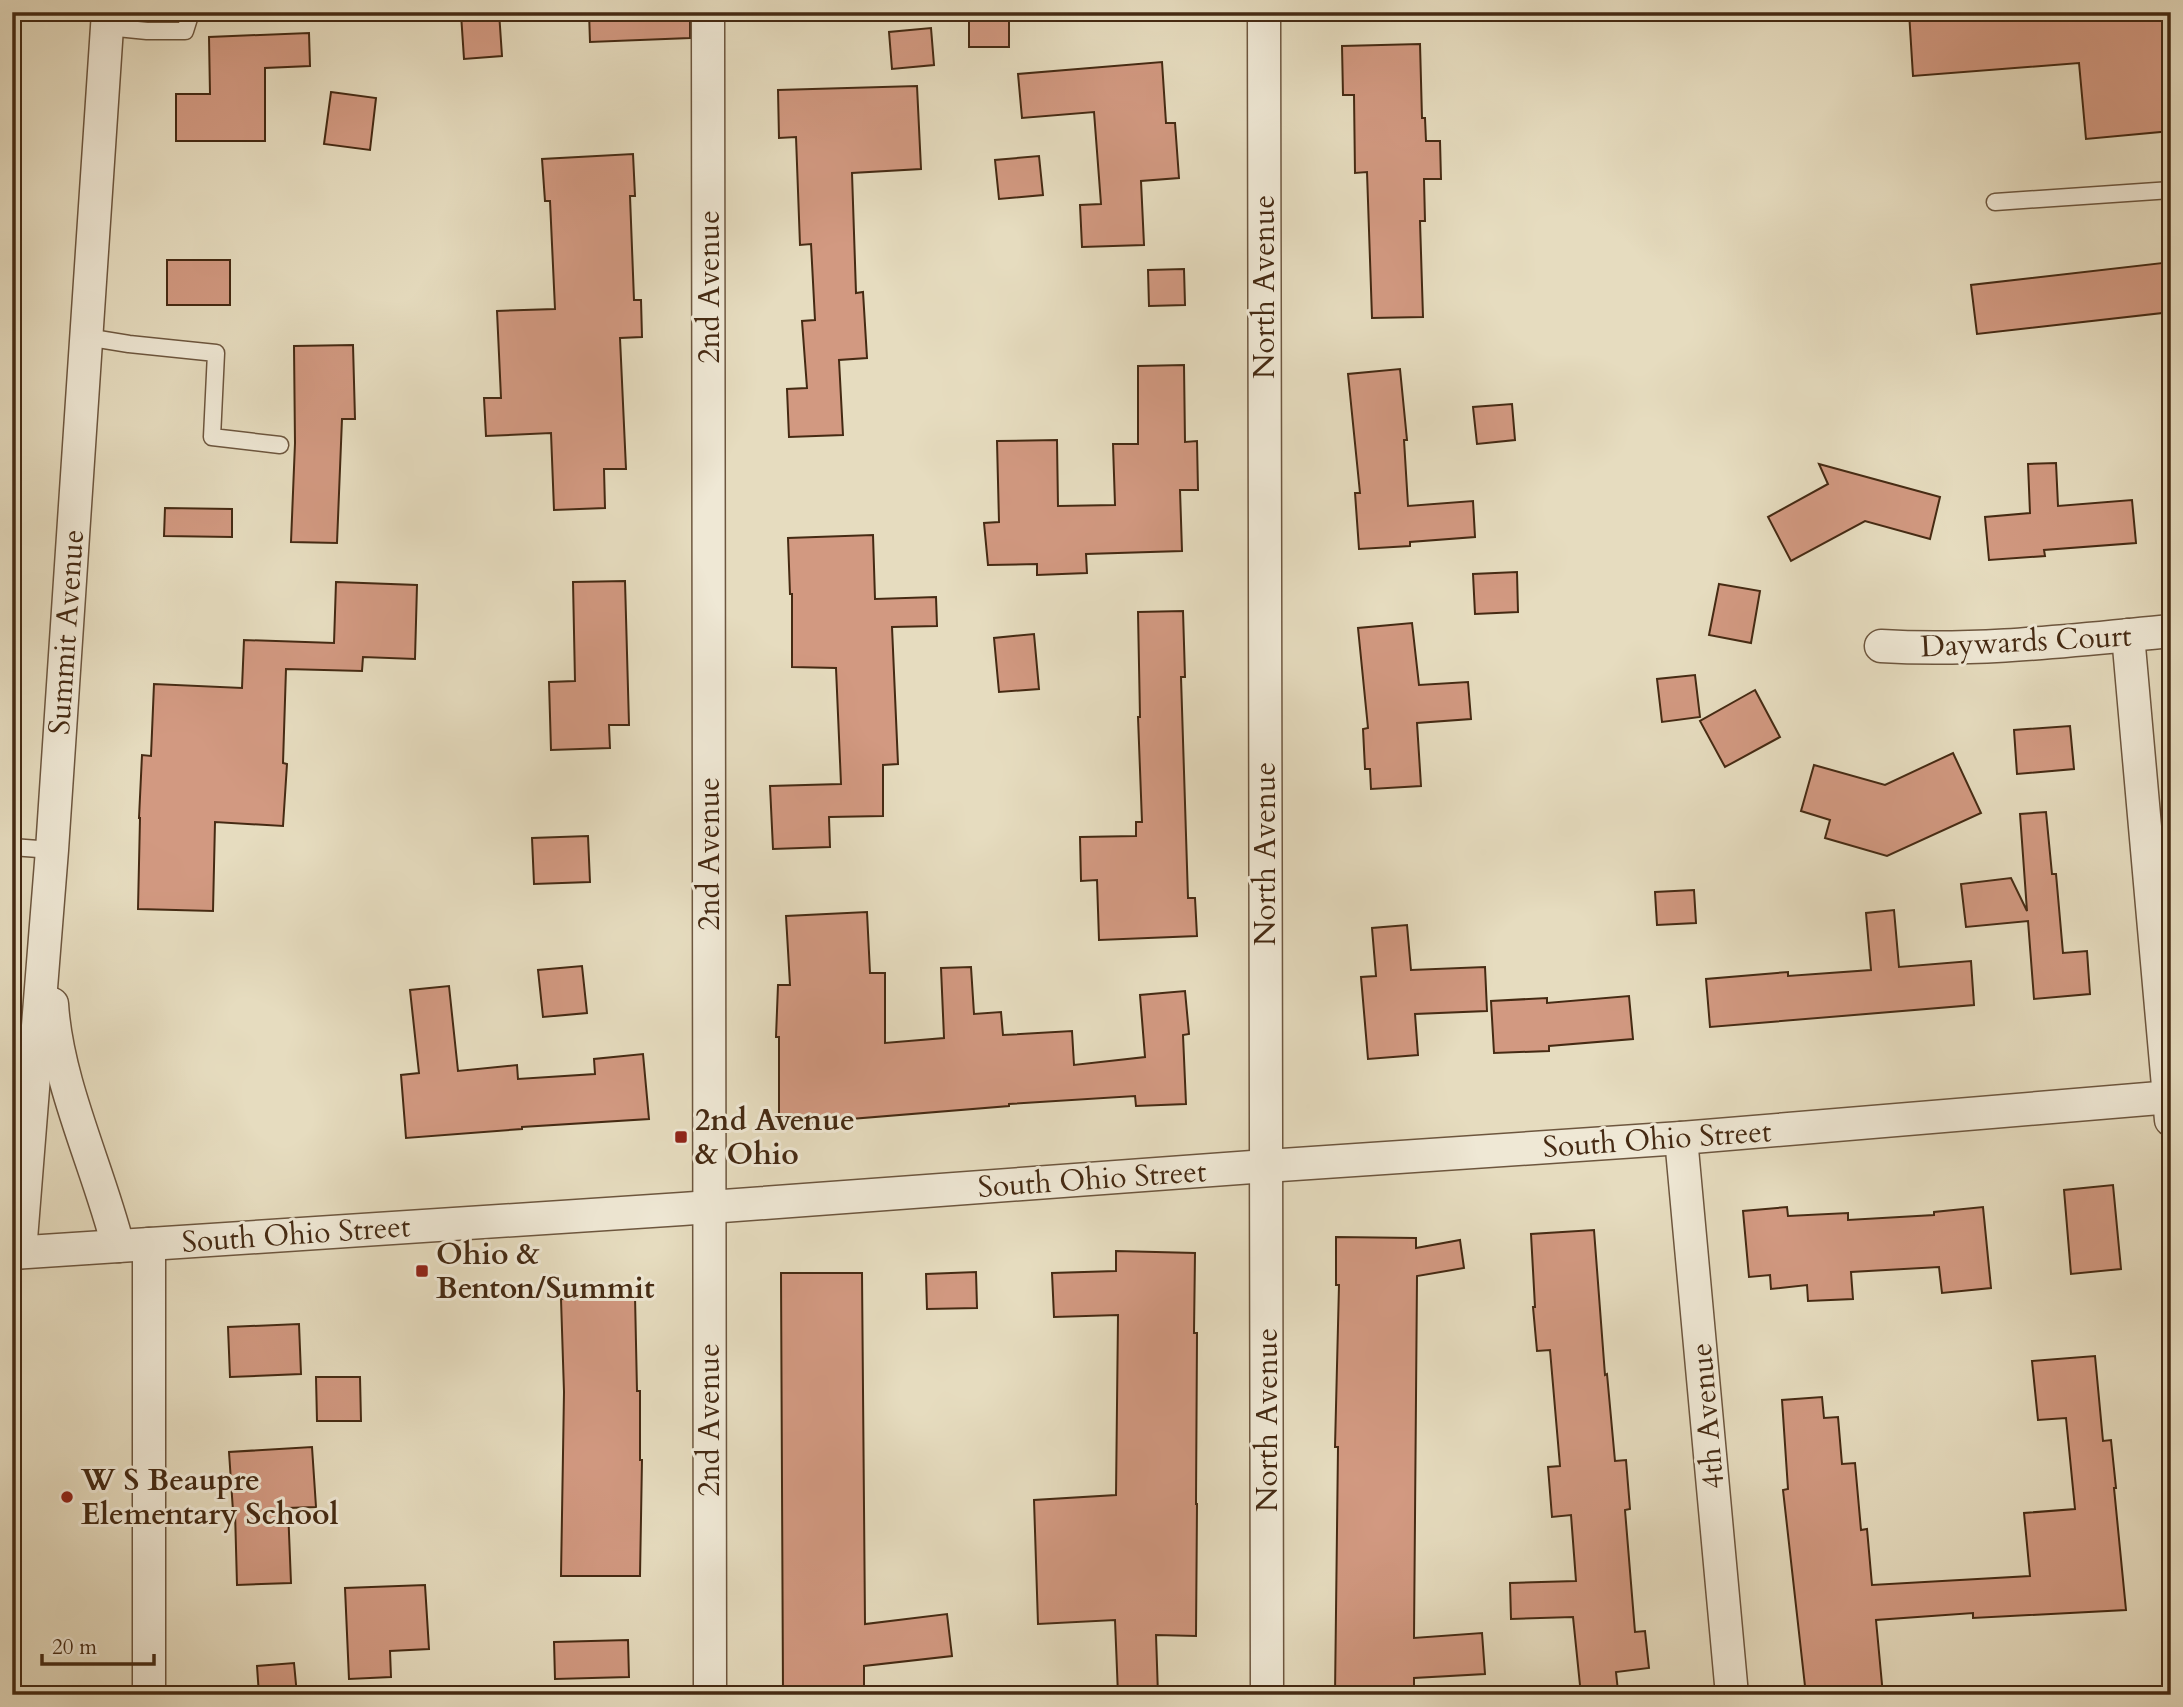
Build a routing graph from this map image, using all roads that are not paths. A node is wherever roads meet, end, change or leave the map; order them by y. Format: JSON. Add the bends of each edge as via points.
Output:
{"nodes":[{"id":1,"x":191,"y":12,"type":"edge"},
{"id":2,"x":709,"y":12,"type":"edge"},
{"id":3,"x":1264,"y":12,"type":"edge"},
{"id":4,"x":108,"y":20,"type":"edge"},
{"id":5,"x":2171,"y":190,"type":"edge"},
{"id":6,"x":1995,"y":202,"type":"dead end"},
{"id":7,"x":86,"y":337,"type":"junction"},
{"id":8,"x":281,"y":445,"type":"dead end"},
{"id":9,"x":2171,"y":631,"type":"edge"},
{"id":10,"x":2128,"y":635,"type":"junction"},
{"id":11,"x":1881,"y":646,"type":"dead end"},
{"id":12,"x":12,"y":847,"type":"edge"},
{"id":13,"x":52,"y":850,"type":"junction"},
{"id":14,"x":47,"y":915,"type":"junction"},
{"id":15,"x":2170,"y":1105,"type":"edge"},
{"id":16,"x":1681,"y":1138,"type":"junction"},
{"id":17,"x":1266,"y":1166,"type":"junction"},
{"id":18,"x":709,"y":1207,"type":"junction"},
{"id":19,"x":149,"y":1244,"type":"junction"},
{"id":20,"x":118,"y":1245,"type":"junction"},
{"id":21,"x":16,"y":1253,"type":"edge"},
{"id":22,"x":149,"y":1695,"type":"edge"},
{"id":23,"x":710,"y":1695,"type":"edge"},
{"id":24,"x":1267,"y":1695,"type":"edge"},
{"id":25,"x":1732,"y":1695,"type":"edge"}],
"edges":[{"from":1,"to":4,"type":"lane","via":[[185,31],[147,31]]},
{"from":2,"to":18,"type":"street","name":"2nd Avenue"},
{"from":3,"to":17,"type":"street","name":"North Avenue"},
{"from":4,"to":7,"type":"street","name":"Summit Avenue"},
{"from":5,"to":6,"type":"lane"},
{"from":7,"to":8,"type":"lane","via":[[216,354],[212,437]]},
{"from":7,"to":13,"type":"street","name":"Summit Avenue"},
{"from":9,"to":10,"type":"street","name":"Daywards Court"},
{"from":10,"to":11,"type":"street","name":"Daywards Court","via":[[1969,648]]},
{"from":10,"to":15,"type":"street"},
{"from":12,"to":13,"type":"lane"},
{"from":13,"to":14,"type":"street","name":"Summit Avenue"},
{"from":14,"to":20,"type":"street","via":[[53,1026]]},
{"from":14,"to":21,"type":"street","name":"Summit Avenue"},
{"from":15,"to":16,"type":"street","name":"South Ohio Street"},
{"from":16,"to":17,"type":"street","name":"South Ohio Street"},
{"from":16,"to":25,"type":"street","name":"4th Avenue"},
{"from":17,"to":18,"type":"street","name":"South Ohio Street"},
{"from":17,"to":24,"type":"street","name":"North Avenue"},
{"from":18,"to":19,"type":"street","name":"South Ohio Street"},
{"from":18,"to":23,"type":"street","name":"2nd Avenue"},
{"from":19,"to":20,"type":"street","name":"South Ohio Street"},
{"from":19,"to":22,"type":"street"},
{"from":20,"to":21,"type":"street","name":"South Ohio Street"}]}
